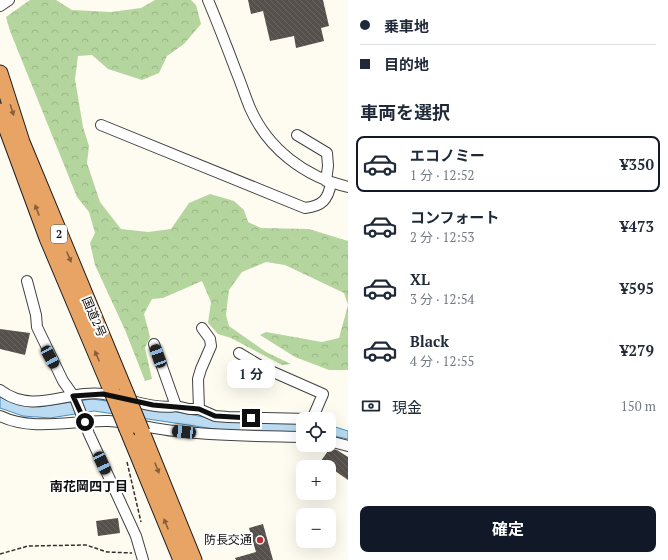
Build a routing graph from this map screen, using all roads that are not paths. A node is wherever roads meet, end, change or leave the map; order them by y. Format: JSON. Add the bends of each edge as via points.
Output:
{"nodes":[{"id":1,"x":9,"y":0,"type":"edge"},
{"id":2,"x":208,"y":0,"type":"edge"},
{"id":3,"x":0,"y":6,"type":"edge"},
{"id":4,"x":0,"y":73,"type":"edge"},
{"id":5,"x":0,"y":111,"type":"edge"},
{"id":6,"x":101,"y":125,"type":"dead end"},
{"id":7,"x":297,"y":135,"type":"dead end"},
{"id":8,"x":329,"y":182,"type":"junction"},
{"id":9,"x":348,"y":187,"type":"edge"},
{"id":10,"x":27,"y":281,"type":"dead end"},
{"id":11,"x":202,"y":328,"type":"dead end"},
{"id":12,"x":154,"y":344,"type":"dead end"},
{"id":13,"x":239,"y":354,"type":"dead end"},
{"id":14,"x":0,"y":390,"type":"edge"},
{"id":15,"x":119,"y":392,"type":"junction"},
{"id":16,"x":74,"y":397,"type":"junction"},
{"id":17,"x":176,"y":406,"type":"junction"},
{"id":18,"x":199,"y":409,"type":"junction"},
{"id":19,"x":315,"y":412,"type":"edge"},
{"id":20,"x":0,"y":416,"type":"edge"},
{"id":21,"x":84,"y":419,"type":"junction"},
{"id":22,"x":296,"y":419,"type":"edge"},
{"id":23,"x":296,"y":437,"type":"edge"},
{"id":24,"x":336,"y":443,"type":"edge"},
{"id":25,"x":348,"y":446,"type":"edge"},
{"id":26,"x":142,"y":556,"type":"edge"},
{"id":27,"x":181,"y":560,"type":"edge"},
{"id":28,"x":194,"y":560,"type":"edge"}],
"edges":[{"from":1,"to":3,"type":"street"},
{"from":2,"to":8,"type":"street","via":[[250,109],[262,130],[281,152],[304,170]]},
{"from":4,"to":15,"type":"highway","name":"国道2号","number":"2","one_way":true,"via":[[22,142]]},
{"from":15,"to":5,"type":"highway","name":"国道2号","number":"2","one_way":true,"via":[[47,238]]},
{"from":6,"to":8,"type":"street","via":[[305,208],[316,207],[324,201]]},
{"from":7,"to":8,"type":"street","via":[[327,153]]},
{"from":8,"to":9,"type":"street"},
{"from":10,"to":16,"type":"street","via":[[37,327],[63,382]]},
{"from":11,"to":18,"type":"street","via":[[211,346],[198,379]]},
{"from":12,"to":17,"type":"street"},
{"from":13,"to":19,"type":"street","via":[[323,394]]},
{"from":14,"to":16,"type":"street","via":[[28,401],[41,402]]},
{"from":27,"to":15,"type":"highway","name":"国道2号","number":"2","one_way":true,"bridge":true,"via":[[127,429]]},
{"from":15,"to":28,"type":"highway","name":"国道2号","number":"2","one_way":true,"bridge":true,"via":[[142,432]]},
{"from":16,"to":17,"type":"street","via":[[103,394],[153,405]]},
{"from":16,"to":21,"type":"street"},
{"from":17,"to":18,"type":"street","via":[[189,410]]},
{"from":18,"to":22,"type":"street","via":[[228,418]]},
{"from":20,"to":21,"type":"street","via":[[42,425]]},
{"from":21,"to":23,"type":"street","via":[[206,434]]},
{"from":21,"to":26,"type":"street"},
{"from":24,"to":25,"type":"street"}]}
